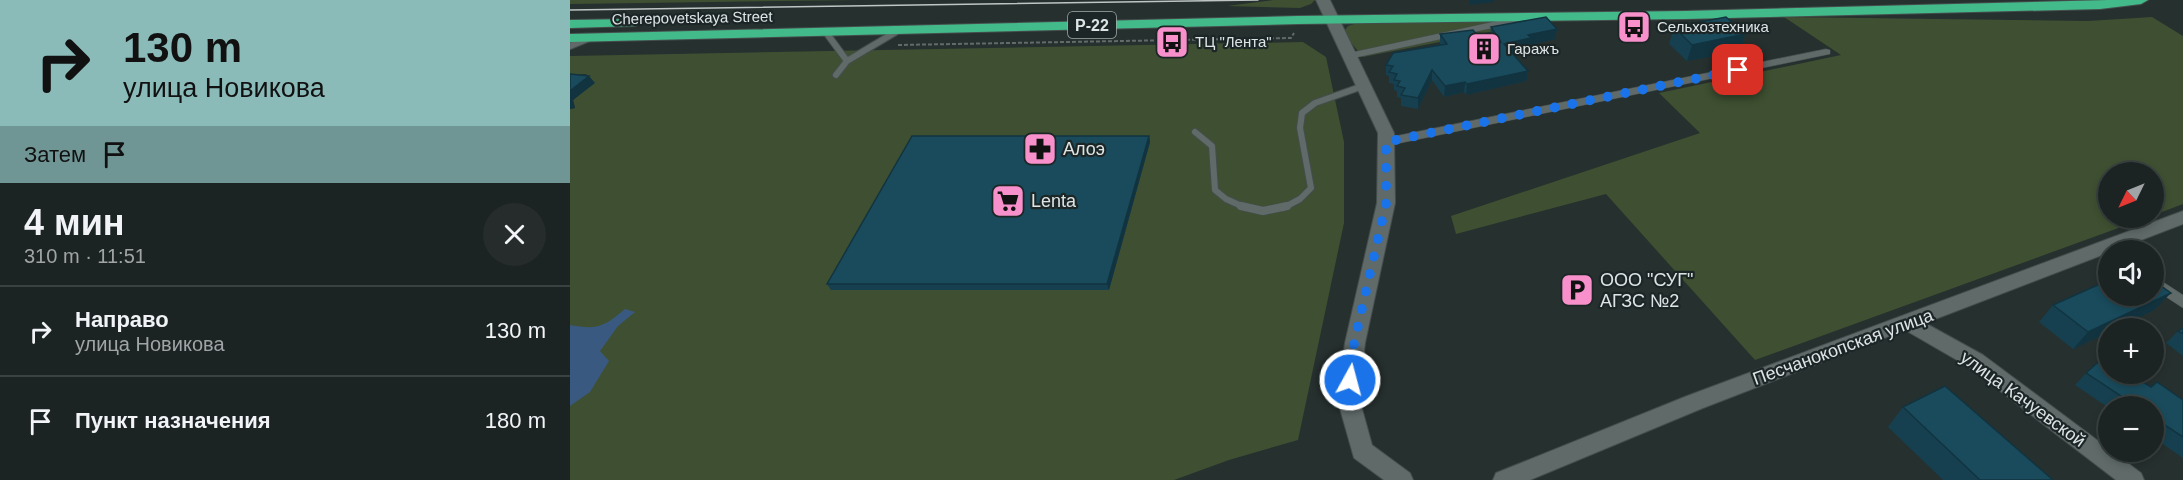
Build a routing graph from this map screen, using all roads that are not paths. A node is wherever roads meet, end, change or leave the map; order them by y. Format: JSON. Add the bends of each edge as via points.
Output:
{"nodes":[{"id":1,"x":1955,"y":0,"type":"edge"},
{"id":2,"x":2141,"y":0,"type":"edge"},
{"id":3,"x":1327,"y":10,"type":"edge"},
{"id":4,"x":1532,"y":17,"type":"junction"},
{"id":5,"x":570,"y":24,"type":"edge"},
{"id":6,"x":820,"y":29,"type":"junction"},
{"id":7,"x":901,"y":29,"type":"junction"},
{"id":8,"x":593,"y":36,"type":"junction"},
{"id":9,"x":570,"y":38,"type":"edge"},
{"id":10,"x":570,"y":46,"type":"edge"},
{"id":11,"x":1826,"y":52,"type":"dead end"},
{"id":12,"x":1349,"y":56,"type":"junction"},
{"id":13,"x":846,"y":61,"type":"junction"},
{"id":14,"x":836,"y":75,"type":"dead end"},
{"id":15,"x":1363,"y":86,"type":"junction"},
{"id":16,"x":1195,"y":132,"type":"dead end"},
{"id":17,"x":1386,"y":142,"type":"junction"},
{"id":18,"x":2183,"y":217,"type":"edge"},
{"id":19,"x":2129,"y":240,"type":"edge"},
{"id":20,"x":2098,"y":252,"type":"edge"},
{"id":21,"x":2164,"y":289,"type":"edge"},
{"id":22,"x":2183,"y":303,"type":"edge"},
{"id":23,"x":1909,"y":323,"type":"junction"},
{"id":24,"x":1402,"y":480,"type":"edge"},
{"id":25,"x":1504,"y":480,"type":"edge"},
{"id":26,"x":2133,"y":480,"type":"edge"}],
"edges":[{"from":1,"to":3,"type":"highway","number":"Р-22"},
{"from":2,"to":4,"type":"highway","number":"Р-22","via":[[2100,6]]},
{"from":3,"to":4,"type":"highway","number":"Р-22"},
{"from":3,"to":6,"type":"highway","number":"Р-22"},
{"from":3,"to":7,"type":"highway","number":"Р-22","via":[[1298,20]]},
{"from":3,"to":12,"type":"street"},
{"from":4,"to":12,"type":"street"},
{"from":5,"to":6,"type":"highway","name":"Cherepovetskaya Street","number":"Р-22"},
{"from":6,"to":7,"type":"highway","number":"Р-22"},
{"from":6,"to":8,"type":"highway","name":"Cherepovetskaya Street","number":"Р-22"},
{"from":6,"to":13,"type":"lane"},
{"from":7,"to":13,"type":"lane"},
{"from":8,"to":9,"type":"highway","name":"Cherepovetskaya Street","number":"Р-22"},
{"from":8,"to":10,"type":"lane"},
{"from":11,"to":17,"type":"street"},
{"from":12,"to":15,"type":"street"},
{"from":13,"to":14,"type":"lane"},
{"from":15,"to":16,"type":"lane","via":[[1315,103],[1302,113],[1300,128],[1311,188],[1287,207],[1247,210],[1228,202],[1215,190],[1212,146]]},
{"from":15,"to":17,"type":"street","via":[[1386,133]]},
{"from":17,"to":24,"type":"street","via":[[1386,203],[1354,343],[1348,398],[1362,451]]},
{"from":18,"to":19,"type":"street","name":"Песчанокопская улица"},
{"from":20,"to":23,"type":"street","name":"Песчанокопская улица"},
{"from":21,"to":22,"type":"street"},
{"from":23,"to":25,"type":"street","name":"Песчанокопская улица","via":[[1695,402]]},
{"from":23,"to":26,"type":"street","name":"улица Качуевской","via":[[1976,361]]}]}
